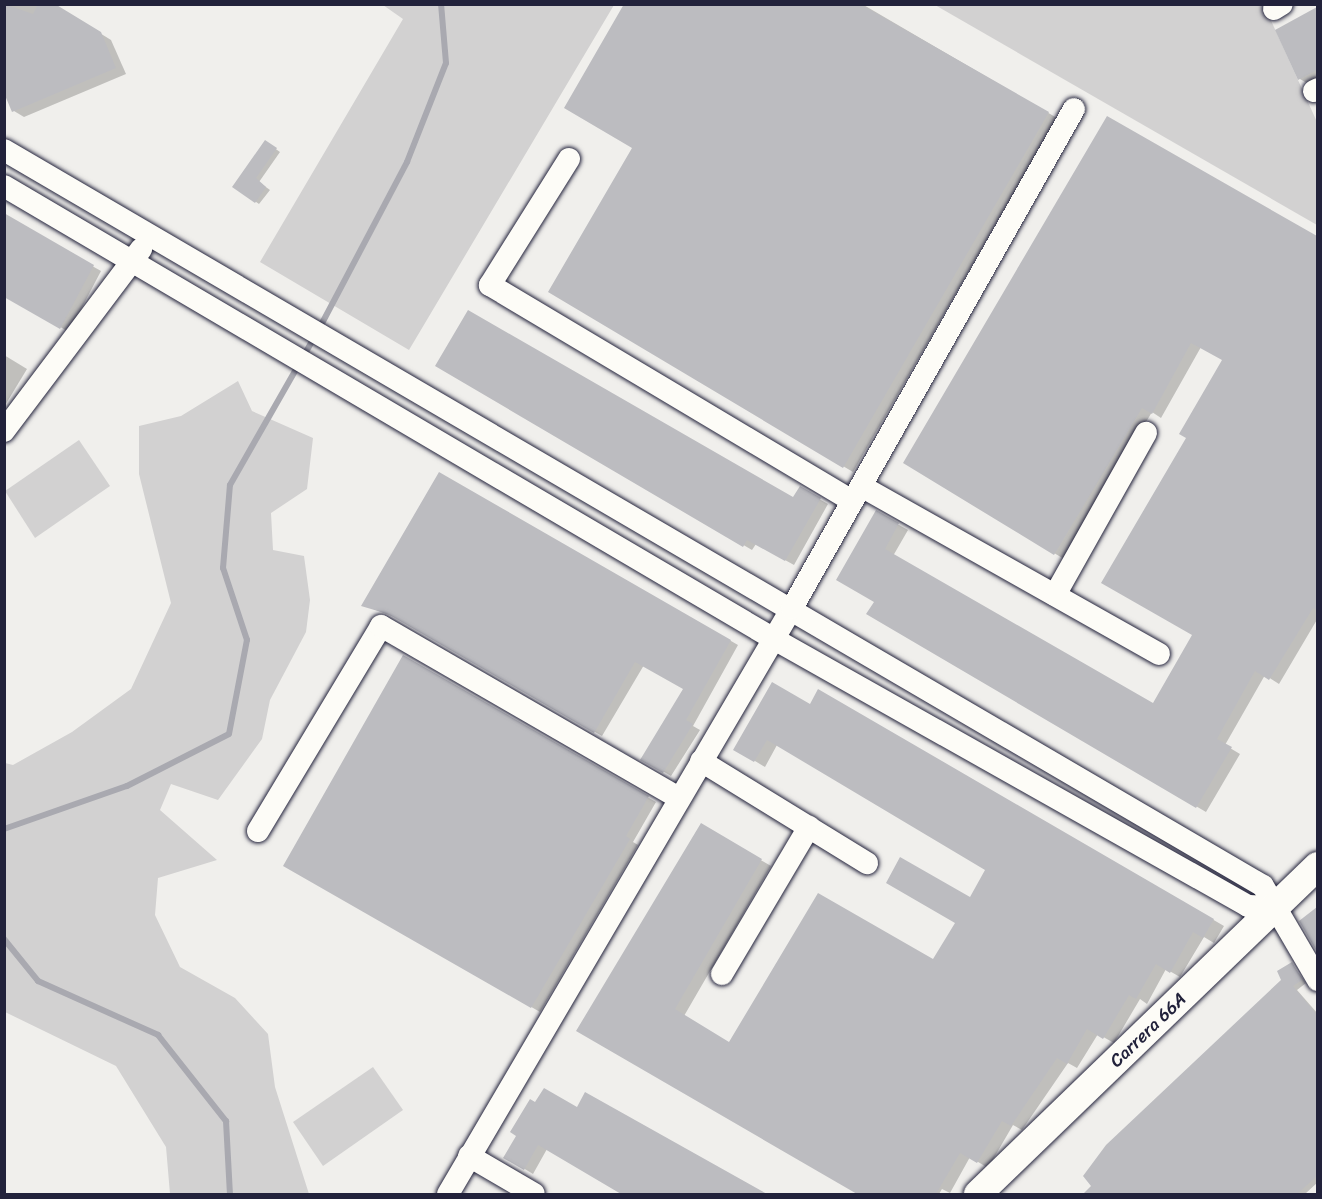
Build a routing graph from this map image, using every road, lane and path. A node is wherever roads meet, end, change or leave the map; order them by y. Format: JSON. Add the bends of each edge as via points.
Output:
{"nodes":[{"id":1,"x":1074,"y":109,"type":"dead end"},
{"id":2,"x":4,"y":150,"type":"edge"},
{"id":3,"x":570,"y":159,"type":"dead end"},
{"id":4,"x":4,"y":186,"type":"edge"},
{"id":5,"x":151,"y":236,"type":"junction"},
{"id":6,"x":133,"y":260,"type":"junction"},
{"id":7,"x":4,"y":431,"type":"edge"},
{"id":8,"x":1146,"y":433,"type":"dead end"},
{"id":9,"x":856,"y":494,"type":"junction"},
{"id":10,"x":1055,"y":595,"type":"junction"},
{"id":11,"x":792,"y":608,"type":"junction"},
{"id":12,"x":774,"y":639,"type":"junction"},
{"id":13,"x":1159,"y":654,"type":"dead end"},
{"id":14,"x":701,"y":760,"type":"junction"},
{"id":15,"x":679,"y":798,"type":"junction"},
{"id":16,"x":809,"y":827,"type":"junction"},
{"id":17,"x":258,"y":831,"type":"dead end"},
{"id":18,"x":867,"y":863,"type":"dead end"},
{"id":19,"x":1317,"y":866,"type":"edge"},
{"id":20,"x":1274,"y":907,"type":"junction"},
{"id":21,"x":722,"y":974,"type":"dead end"},
{"id":22,"x":1317,"y":980,"type":"edge"},
{"id":23,"x":469,"y":1156,"type":"junction"},
{"id":24,"x":448,"y":1194,"type":"edge"},
{"id":25,"x":534,"y":1194,"type":"edge"},
{"id":26,"x":978,"y":1194,"type":"edge"}],
"edges":[{"from":1,"to":9,"type":"street"},
{"from":2,"to":5,"type":"street"},
{"from":3,"to":9,"type":"street","via":[[490,285]]},
{"from":4,"to":6,"type":"street"},
{"from":5,"to":6,"type":"street"},
{"from":5,"to":11,"type":"street"},
{"from":6,"to":7,"type":"street"},
{"from":6,"to":12,"type":"street"},
{"from":8,"to":10,"type":"street"},
{"from":9,"to":10,"type":"street"},
{"from":9,"to":11,"type":"street"},
{"from":10,"to":13,"type":"street"},
{"from":11,"to":12,"type":"street"},
{"from":11,"to":20,"type":"street","via":[[1263,886]]},
{"from":12,"to":14,"type":"street"},
{"from":12,"to":20,"type":"street","via":[[1248,906]]},
{"from":14,"to":15,"type":"street"},
{"from":14,"to":16,"type":"street"},
{"from":15,"to":17,"type":"street","via":[[381,626]]},
{"from":15,"to":23,"type":"street"},
{"from":16,"to":18,"type":"street"},
{"from":16,"to":21,"type":"street"},
{"from":19,"to":20,"type":"street","name":"Carrera 66A"},
{"from":20,"to":22,"type":"street"},
{"from":20,"to":26,"type":"street","name":"Carrera 66A"},
{"from":23,"to":24,"type":"street"},
{"from":23,"to":25,"type":"street"}]}
